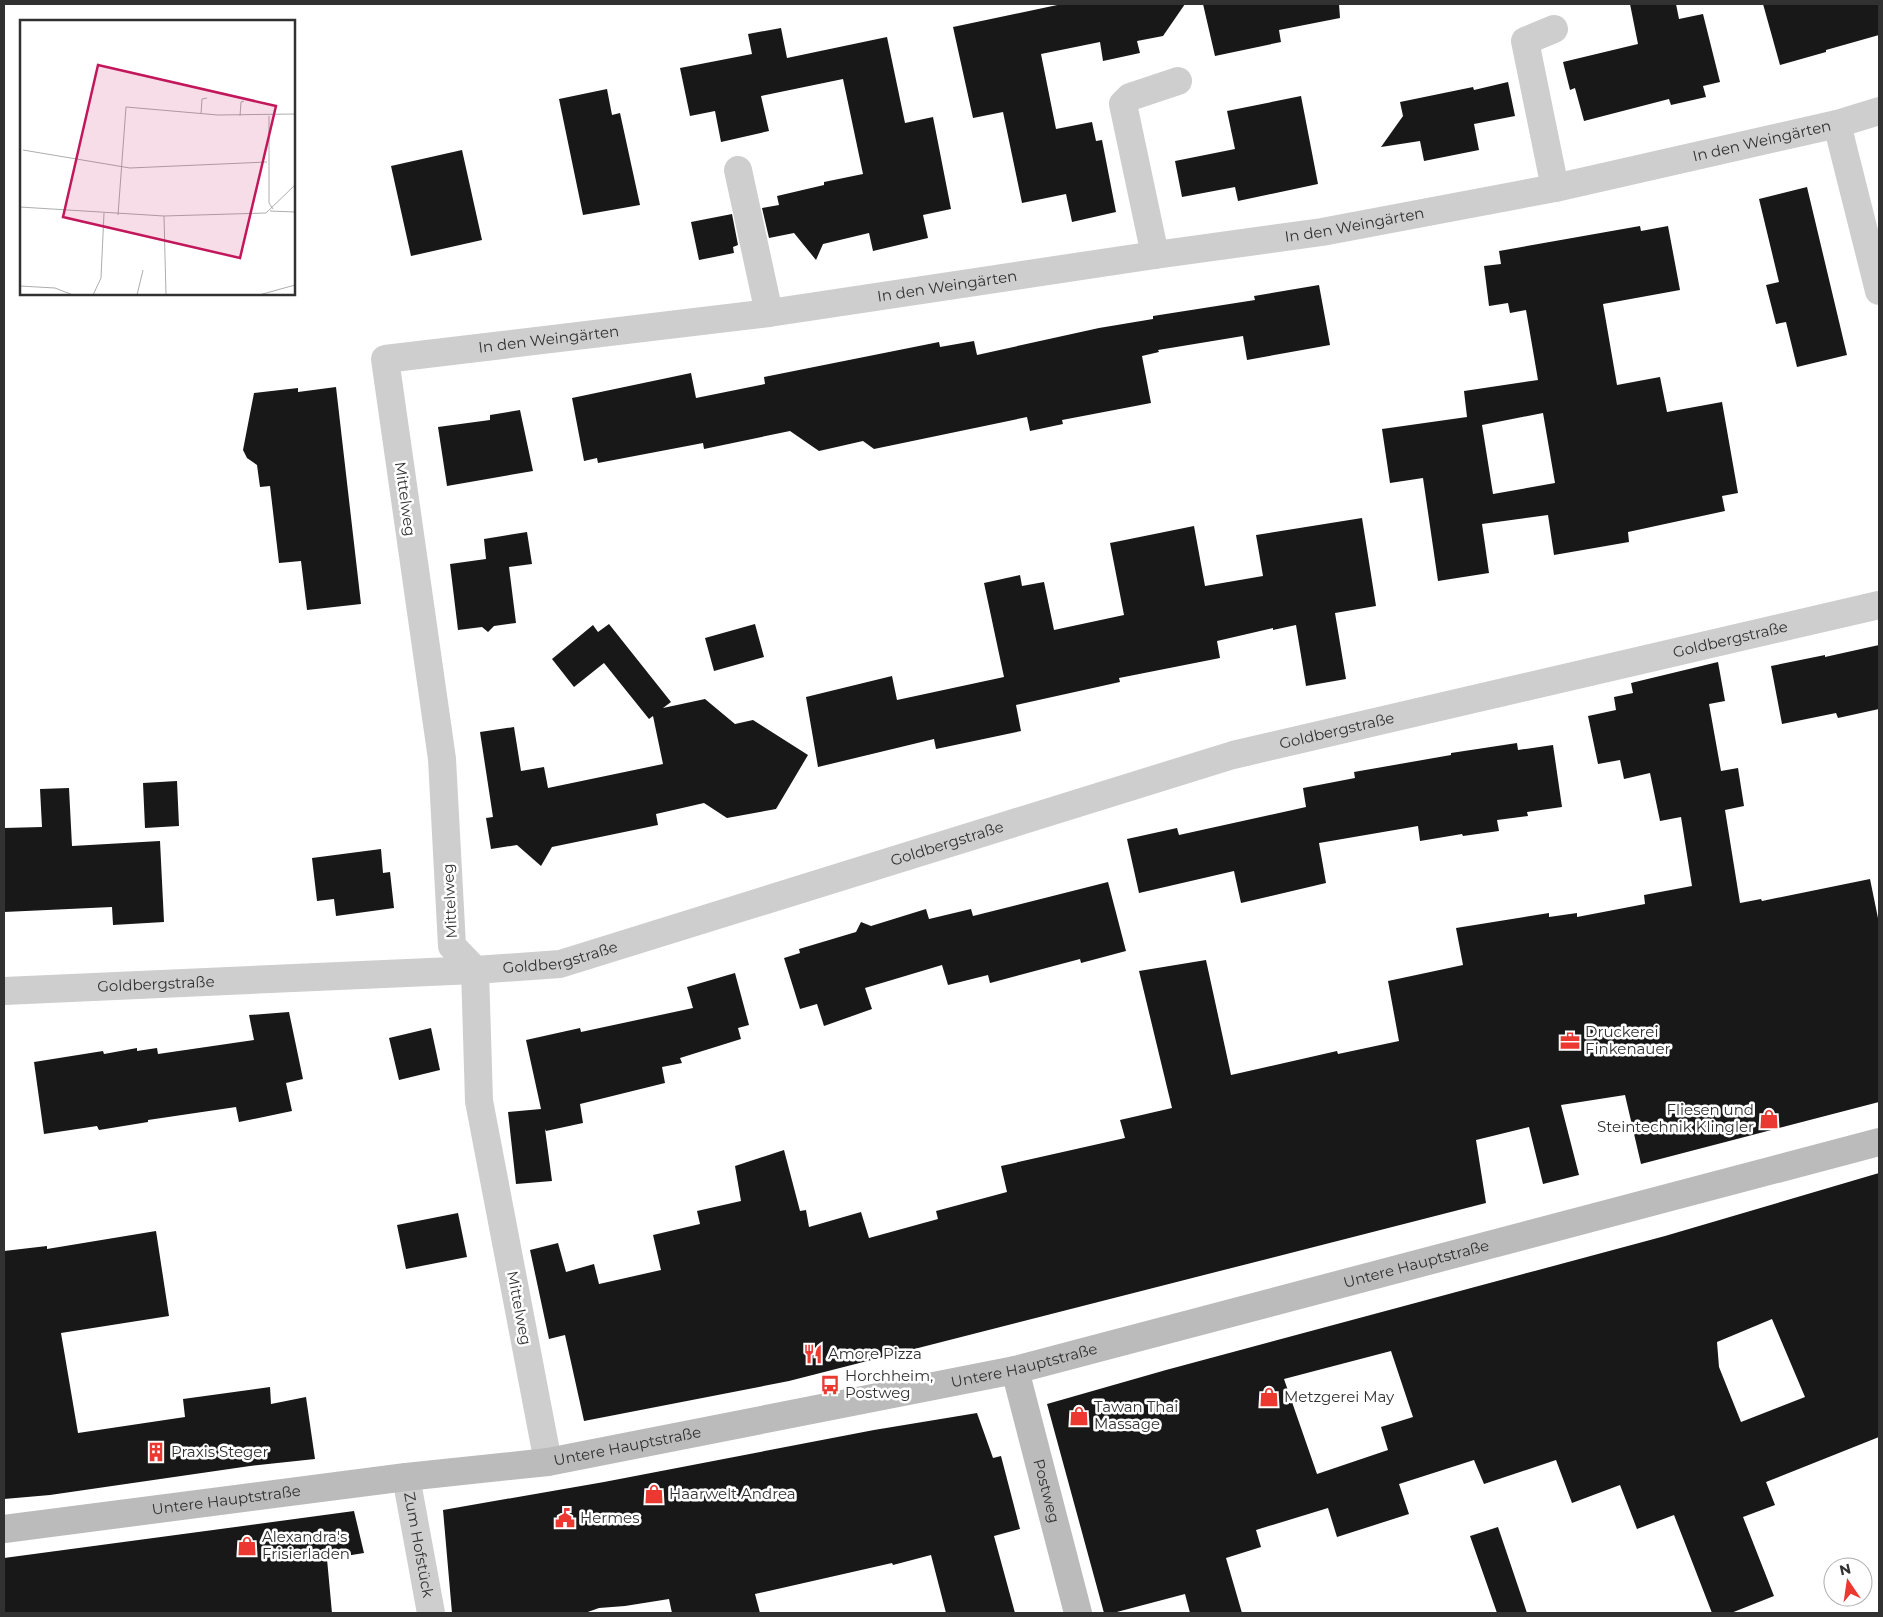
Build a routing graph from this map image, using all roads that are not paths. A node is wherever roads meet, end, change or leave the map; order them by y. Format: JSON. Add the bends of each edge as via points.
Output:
{"nodes":[{"id":1,"x":1554,"y":29,"type":"dead end"},
{"id":2,"x":1178,"y":81,"type":"dead end"},
{"id":3,"x":1879,"y":111,"type":"edge"},
{"id":4,"x":1837,"y":124,"type":"junction"},
{"id":5,"x":738,"y":170,"type":"dead end"},
{"id":6,"x":1555,"y":188,"type":"junction"},
{"id":7,"x":1155,"y":255,"type":"junction"},
{"id":8,"x":1879,"y":291,"type":"edge"},
{"id":9,"x":769,"y":313,"type":"junction"},
{"id":10,"x":385,"y":358,"type":"joint"},
{"id":11,"x":1879,"y":605,"type":"edge"},
{"id":12,"x":475,"y":970,"type":"junction"},
{"id":13,"x":4,"y":991,"type":"edge"},
{"id":14,"x":1879,"y":1142,"type":"edge"},
{"id":15,"x":1015,"y":1370,"type":"junction"},
{"id":16,"x":548,"y":1462,"type":"junction"},
{"id":17,"x":406,"y":1477,"type":"junction"},
{"id":18,"x":4,"y":1529,"type":"edge"},
{"id":19,"x":430,"y":1613,"type":"edge"},
{"id":20,"x":1078,"y":1613,"type":"edge"}],
"edges":[{"from":1,"to":6,"type":"street","via":[[1525,41]]},
{"from":2,"to":7,"type":"street","via":[[1130,97],[1123,104]]},
{"from":3,"to":4,"type":"street","name":"In den Weingärten"},
{"from":4,"to":6,"type":"street","name":"In den Weingärten"},
{"from":4,"to":8,"type":"street"},
{"from":5,"to":9,"type":"street"},
{"from":6,"to":7,"type":"street","name":"In den Weingärten","via":[[1322,232]]},
{"from":7,"to":9,"type":"street","name":"In den Weingärten"},
{"from":9,"to":10,"type":"street","name":"In den Weingärten"},
{"from":10,"to":12,"type":"street","name":"Mittelweg","via":[[442,759],[452,946]]},
{"from":11,"to":12,"type":"street","name":"Goldbergstraße","via":[[1232,754],[560,964]]},
{"from":12,"to":13,"type":"street","name":"Goldbergstraße"},
{"from":12,"to":16,"type":"street","name":"Mittelweg","via":[[479,1101]]},
{"from":14,"to":15,"type":"main road","name":"Untere Hauptstraße"},
{"from":15,"to":16,"type":"main road","name":"Untere Hauptstraße"},
{"from":15,"to":20,"type":"main road","name":"Postweg"},
{"from":16,"to":17,"type":"main road","name":"Untere Hauptstraße"},
{"from":17,"to":18,"type":"main road","name":"Untere Hauptstraße"},
{"from":17,"to":19,"type":"street","name":"Zum Hofstück"}]}
